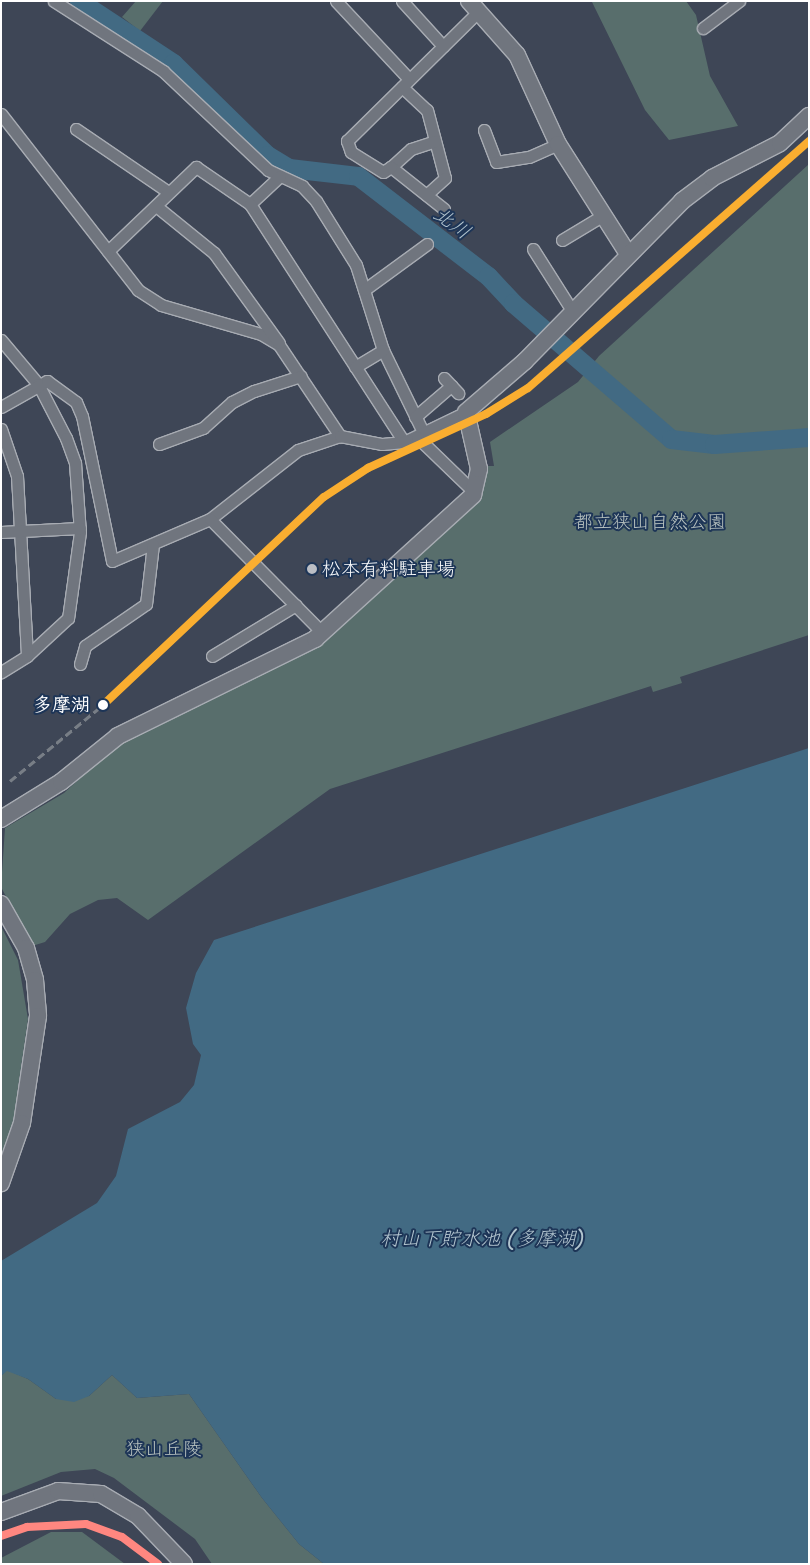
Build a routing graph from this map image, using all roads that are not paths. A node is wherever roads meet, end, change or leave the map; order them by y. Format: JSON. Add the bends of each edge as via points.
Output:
{"nodes":[{"id":1,"x":54,"y":1,"type":"edge"},
{"id":2,"x":336,"y":1,"type":"edge"},
{"id":3,"x":402,"y":1,"type":"edge"},
{"id":4,"x":731,"y":4,"type":"edge"},
{"id":5,"x":474,"y":6,"type":"edge"},
{"id":6,"x":703,"y":28,"type":"dead end"},
{"id":7,"x":443,"y":46,"type":"junction"},
{"id":8,"x":406,"y":83,"type":"junction"},
{"id":9,"x":2,"y":115,"type":"edge"},
{"id":10,"x":809,"y":116,"type":"edge"},
{"id":11,"x":76,"y":129,"type":"dead end"},
{"id":12,"x":484,"y":130,"type":"dead end"},
{"id":13,"x":435,"y":141,"type":"junction"},
{"id":14,"x":558,"y":144,"type":"junction"},
{"id":15,"x":391,"y":167,"type":"junction"},
{"id":16,"x":280,"y":176,"type":"junction"},
{"id":17,"x":167,"y":191,"type":"junction"},
{"id":18,"x":426,"y":195,"type":"junction"},
{"id":19,"x":250,"y":204,"type":"junction"},
{"id":20,"x":156,"y":206,"type":"junction"},
{"id":21,"x":444,"y":209,"type":"dead end"},
{"id":22,"x":602,"y":216,"type":"junction"},
{"id":23,"x":562,"y":240,"type":"dead end"},
{"id":24,"x":427,"y":244,"type":"dead end"},
{"id":25,"x":533,"y":249,"type":"dead end"},
{"id":26,"x":108,"y":251,"type":"junction"},
{"id":27,"x":628,"y":254,"type":"junction"},
{"id":28,"x":364,"y":290,"type":"junction"},
{"id":29,"x":573,"y":312,"type":"junction"},
{"id":30,"x":1,"y":340,"type":"edge"},
{"id":31,"x":279,"y":344,"type":"junction"},
{"id":32,"x":383,"y":350,"type":"junction"},
{"id":33,"x":355,"y":367,"type":"junction"},
{"id":34,"x":301,"y":376,"type":"junction"},
{"id":35,"x":38,"y":384,"type":"junction"},
{"id":36,"x":451,"y":386,"type":"dead end"},
{"id":37,"x":1,"y":408,"type":"edge"},
{"id":38,"x":466,"y":412,"type":"junction"},
{"id":39,"x":415,"y":416,"type":"junction"},
{"id":40,"x":1,"y":429,"type":"edge"},
{"id":41,"x":420,"y":435,"type":"junction"},
{"id":42,"x":340,"y":436,"type":"junction"},
{"id":43,"x":404,"y":442,"type":"junction"},
{"id":44,"x":159,"y":444,"type":"dead end"},
{"id":45,"x":474,"y":492,"type":"junction"},
{"id":46,"x":210,"y":519,"type":"junction"},
{"id":47,"x":80,"y":528,"type":"junction"},
{"id":48,"x":1,"y":532,"type":"edge"},
{"id":49,"x":21,"y":532,"type":"junction"},
{"id":50,"x":152,"y":544,"type":"junction"},
{"id":51,"x":296,"y":605,"type":"junction"},
{"id":52,"x":322,"y":632,"type":"junction"},
{"id":53,"x":27,"y":656,"type":"junction"},
{"id":54,"x":212,"y":656,"type":"dead end"},
{"id":55,"x":80,"y":664,"type":"dead end"},
{"id":56,"x":1,"y":672,"type":"edge"},
{"id":57,"x":1,"y":819,"type":"edge"},
{"id":58,"x":1,"y":904,"type":"edge"},
{"id":59,"x":1,"y":1183,"type":"edge"},
{"id":60,"x":1,"y":1512,"type":"edge"},
{"id":61,"x":184,"y":1564,"type":"edge"}],
"edges":[{"from":1,"to":16,"type":"street","via":[[163,71],[268,170]]},
{"from":2,"to":8,"type":"street"},
{"from":3,"to":7,"type":"street"},
{"from":4,"to":6,"type":"street"},
{"from":5,"to":7,"type":"street"},
{"from":5,"to":14,"type":"street","via":[[517,55]]},
{"from":7,"to":8,"type":"street"},
{"from":8,"to":13,"type":"street","via":[[427,110]]},
{"from":8,"to":15,"type":"street","via":[[347,141],[351,152],[383,172]]},
{"from":9,"to":26,"type":"street"},
{"from":10,"to":27,"type":"street","via":[[780,143],[690,194]]},
{"from":11,"to":17,"type":"street"},
{"from":12,"to":14,"type":"street","via":[[496,162],[529,157]]},
{"from":13,"to":15,"type":"street","via":[[411,149]]},
{"from":13,"to":18,"type":"street","via":[[444,178]]},
{"from":14,"to":22,"type":"street"},
{"from":15,"to":18,"type":"street"},
{"from":16,"to":19,"type":"street"},
{"from":16,"to":28,"type":"street","via":[[302,186],[316,201],[350,253]]},
{"from":17,"to":19,"type":"street","via":[[196,167]]},
{"from":17,"to":20,"type":"street"},
{"from":18,"to":21,"type":"street"},
{"from":19,"to":33,"type":"street"},
{"from":20,"to":26,"type":"street"},
{"from":20,"to":31,"type":"street","via":[[214,253]]},
{"from":22,"to":23,"type":"street"},
{"from":22,"to":27,"type":"street"},
{"from":24,"to":28,"type":"street"},
{"from":25,"to":29,"type":"street","via":[[540,268]]},
{"from":26,"to":31,"type":"street","via":[[132,284],[161,305],[261,334]]},
{"from":27,"to":29,"type":"street"},
{"from":28,"to":32,"type":"street"},
{"from":29,"to":38,"type":"street"},
{"from":30,"to":35,"type":"street"},
{"from":31,"to":34,"type":"street"},
{"from":32,"to":33,"type":"street"},
{"from":32,"to":39,"type":"street"},
{"from":33,"to":43,"type":"street"},
{"from":34,"to":42,"type":"street"},
{"from":34,"to":44,"type":"street","via":[[254,391],[232,402],[203,428]]},
{"from":35,"to":37,"type":"street"},
{"from":35,"to":47,"type":"street","via":[[75,463]]},
{"from":35,"to":50,"type":"street","via":[[52,381],[80,409],[112,561]]},
{"from":36,"to":39,"type":"street"},
{"from":38,"to":41,"type":"street"},
{"from":38,"to":45,"type":"street","via":[[479,469]]},
{"from":39,"to":41,"type":"street"},
{"from":40,"to":49,"type":"street","via":[[17,476]]},
{"from":41,"to":43,"type":"street"},
{"from":41,"to":45,"type":"street"},
{"from":42,"to":43,"type":"street","via":[[382,444]]},
{"from":42,"to":46,"type":"street","via":[[292,453]]},
{"from":45,"to":52,"type":"street"},
{"from":46,"to":50,"type":"street"},
{"from":46,"to":51,"type":"street"},
{"from":47,"to":49,"type":"street"},
{"from":47,"to":53,"type":"street","via":[[68,618]]},
{"from":48,"to":49,"type":"street"},
{"from":49,"to":53,"type":"street"},
{"from":50,"to":55,"type":"street","via":[[146,604],[85,646]]},
{"from":51,"to":52,"type":"street"},
{"from":51,"to":54,"type":"street"},
{"from":52,"to":57,"type":"street","via":[[288,655],[118,736],[61,782]]},
{"from":53,"to":56,"type":"street"},
{"from":58,"to":59,"type":"street","via":[[26,948],[35,980],[38,1016],[22,1123]]},
{"from":60,"to":61,"type":"street","via":[[58,1490],[96,1493],[138,1516]]}]}
